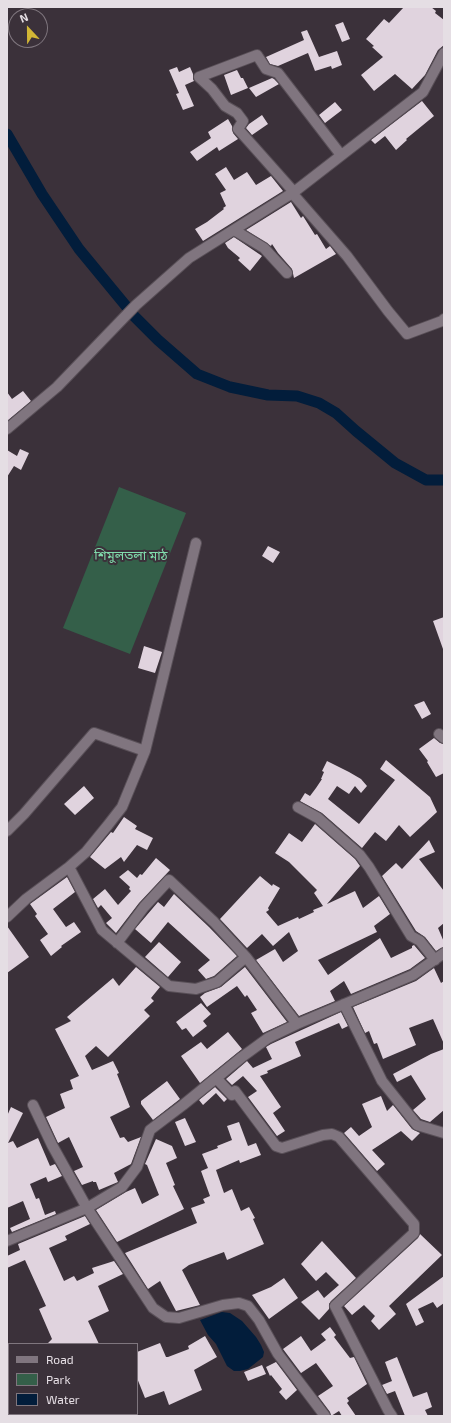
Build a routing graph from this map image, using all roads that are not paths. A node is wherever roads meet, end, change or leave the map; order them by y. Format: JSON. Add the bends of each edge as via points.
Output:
{"nodes":[{"id":1,"x":444,"y":54,"type":"edge"},
{"id":2,"x":341,"y":155,"type":"junction"},
{"id":3,"x":293,"y":192,"type":"junction"},
{"id":4,"x":234,"y":230,"type":"junction"},
{"id":5,"x":287,"y":273,"type":"dead end"},
{"id":6,"x":444,"y":319,"type":"edge"},
{"id":7,"x":7,"y":429,"type":"edge"},
{"id":8,"x":196,"y":543,"type":"dead end"},
{"id":9,"x":145,"y":751,"type":"junction"},
{"id":10,"x":298,"y":807,"type":"dead end"},
{"id":11,"x":7,"y":831,"type":"edge"},
{"id":12,"x":69,"y":867,"type":"junction"},
{"id":13,"x":7,"y":917,"type":"edge"},
{"id":14,"x":117,"y":944,"type":"junction"},
{"id":15,"x":444,"y":954,"type":"edge"},
{"id":16,"x":246,"y":957,"type":"junction"},
{"id":17,"x":435,"y":960,"type":"junction"},
{"id":18,"x":344,"y":1004,"type":"junction"},
{"id":19,"x":297,"y":1024,"type":"junction"},
{"id":20,"x":216,"y":1078,"type":"junction"},
{"id":21,"x":33,"y":1105,"type":"dead end"},
{"id":22,"x":444,"y":1123,"type":"edge"},
{"id":23,"x":432,"y":1129,"type":"junction"},
{"id":24,"x":444,"y":1133,"type":"edge"},
{"id":25,"x":87,"y":1208,"type":"junction"},
{"id":26,"x":9,"y":1240,"type":"edge"},
{"id":27,"x":67,"y":1416,"type":"edge"},
{"id":28,"x":71,"y":1416,"type":"edge"},
{"id":29,"x":325,"y":1416,"type":"edge"},
{"id":30,"x":392,"y":1416,"type":"edge"}],
"edges":[{"from":1,"to":2,"type":"street","via":[[423,92]]},
{"from":2,"to":3,"type":"street"},
{"from":2,"to":3,"type":"street","via":[[278,74],[266,69],[257,55],[199,77],[225,106],[237,113],[243,121],[238,129]]},
{"from":3,"to":4,"type":"street"},
{"from":3,"to":6,"type":"street","via":[[347,256],[406,334]]},
{"from":4,"to":5,"type":"street","via":[[264,248]]},
{"from":4,"to":7,"type":"street","via":[[189,258],[136,305],[57,386]]},
{"from":8,"to":9,"type":"street"},
{"from":9,"to":11,"type":"street","via":[[94,733]]},
{"from":9,"to":12,"type":"street","via":[[122,807],[86,852]]},
{"from":10,"to":17,"type":"street","via":[[318,818],[360,855],[412,936],[420,941]]},
{"from":12,"to":13,"type":"street","via":[[26,899]]},
{"from":12,"to":14,"type":"street","via":[[102,930]]},
{"from":14,"to":16,"type":"street","via":[[169,986],[196,989],[217,982]]},
{"from":14,"to":16,"type":"street","via":[[144,907],[169,880],[214,922]]},
{"from":15,"to":17,"type":"street"},
{"from":16,"to":19,"type":"street"},
{"from":17,"to":18,"type":"street","via":[[413,975]]},
{"from":18,"to":19,"type":"street"},
{"from":18,"to":23,"type":"street","via":[[382,1081],[417,1125]]},
{"from":19,"to":20,"type":"street","via":[[268,1038]]},
{"from":20,"to":25,"type":"street","via":[[150,1130],[137,1167],[122,1187]]},
{"from":20,"to":30,"type":"street","via":[[232,1094],[235,1091],[276,1146],[282,1148],[323,1135],[332,1134],[339,1137],[414,1224],[414,1233],[336,1306]]},
{"from":21,"to":25,"type":"street"},
{"from":22,"to":23,"type":"street"},
{"from":23,"to":24,"type":"street"},
{"from":25,"to":26,"type":"street"},
{"from":25,"to":29,"type":"street","via":[[153,1308],[166,1317],[179,1318],[223,1304],[239,1303],[248,1306],[278,1354]]},
{"from":27,"to":28,"type":"street"}]}
